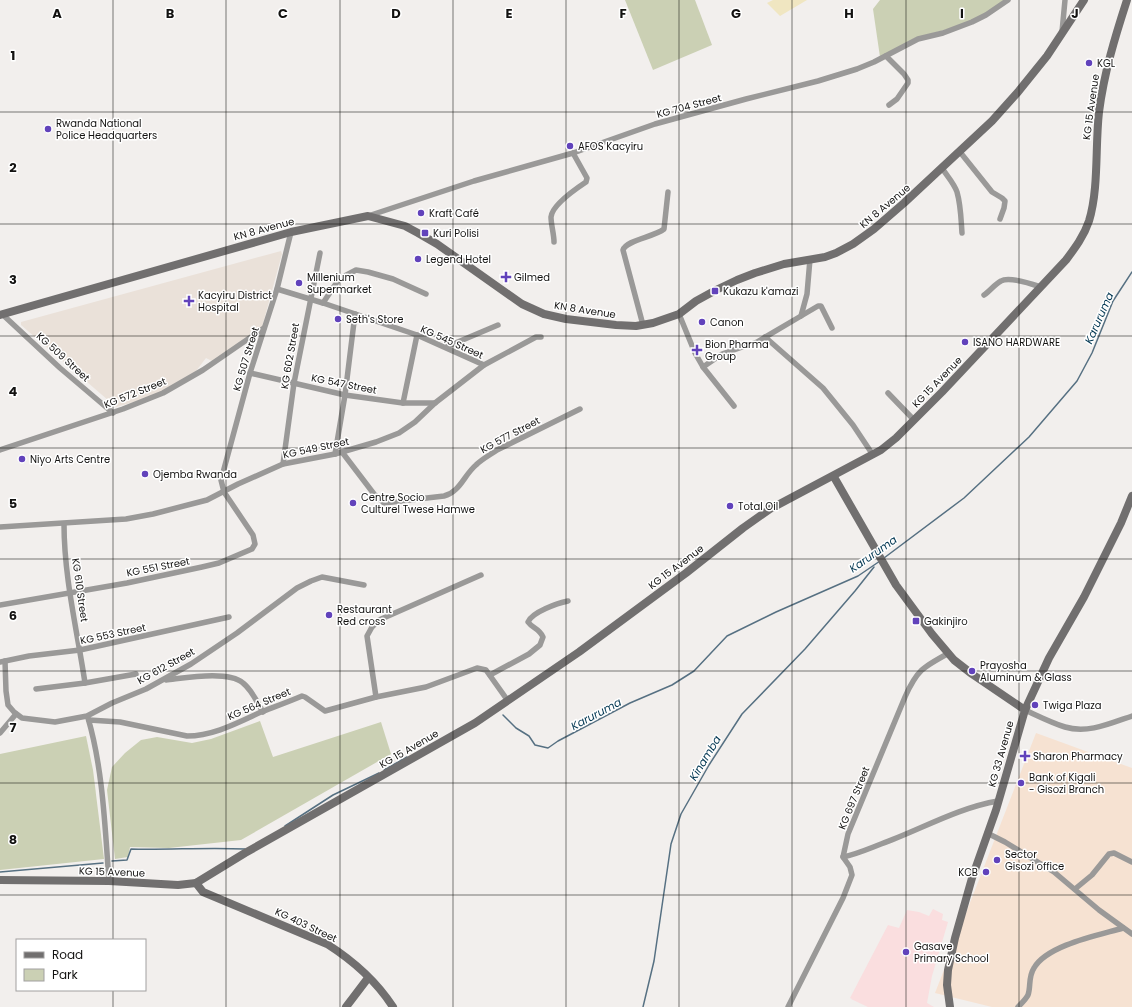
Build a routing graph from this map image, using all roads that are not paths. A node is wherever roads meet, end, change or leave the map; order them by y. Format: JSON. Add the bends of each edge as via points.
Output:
{"nodes":[{"id":1,"x":1008,"y":0,"type":"edge"},
{"id":2,"x":1065,"y":0,"type":"edge"},
{"id":3,"x":1084,"y":0,"type":"edge"},
{"id":4,"x":1127,"y":0,"type":"edge"},
{"id":5,"x":1062,"y":33,"type":"junction"},
{"id":6,"x":886,"y":56,"type":"junction"},
{"id":7,"x":889,"y":104,"type":"dead end"},
{"id":8,"x":960,"y":152,"type":"junction"},
{"id":9,"x":573,"y":153,"type":"junction"},
{"id":10,"x":942,"y":168,"type":"junction"},
{"id":11,"x":668,"y":192,"type":"dead end"},
{"id":12,"x":368,"y":216,"type":"junction"},
{"id":13,"x":1000,"y":220,"type":"dead end"},
{"id":14,"x":291,"y":232,"type":"junction"},
{"id":15,"x":962,"y":233,"type":"dead end"},
{"id":16,"x":554,"y":242,"type":"dead end"},
{"id":17,"x":320,"y":253,"type":"dead end"},
{"id":18,"x":810,"y":260,"type":"junction"},
{"id":19,"x":1041,"y":287,"type":"junction"},
{"id":20,"x":277,"y":289,"type":"junction"},
{"id":21,"x":426,"y":294,"type":"dead end"},
{"id":22,"x":984,"y":295,"type":"dead end"},
{"id":23,"x":310,"y":300,"type":"junction"},
{"id":24,"x":323,"y":303,"type":"junction"},
{"id":25,"x":1,"y":314,"type":"edge"},
{"id":26,"x":355,"y":314,"type":"junction"},
{"id":27,"x":679,"y":314,"type":"junction"},
{"id":28,"x":801,"y":316,"type":"junction"},
{"id":29,"x":498,"y":325,"type":"dead end"},
{"id":30,"x":643,"y":325,"type":"junction"},
{"id":31,"x":264,"y":328,"type":"junction"},
{"id":32,"x":832,"y":328,"type":"dead end"},
{"id":33,"x":417,"y":336,"type":"junction"},
{"id":34,"x":541,"y":337,"type":"dead end"},
{"id":35,"x":765,"y":337,"type":"junction"},
{"id":36,"x":446,"y":347,"type":"junction"},
{"id":37,"x":484,"y":365,"type":"junction"},
{"id":38,"x":703,"y":367,"type":"junction"},
{"id":39,"x":250,"y":373,"type":"junction"},
{"id":40,"x":294,"y":383,"type":"junction"},
{"id":41,"x":888,"y":394,"type":"dead end"},
{"id":42,"x":345,"y":395,"type":"junction"},
{"id":43,"x":403,"y":403,"type":"junction"},
{"id":44,"x":436,"y":403,"type":"junction"},
{"id":45,"x":734,"y":406,"type":"dead end"},
{"id":46,"x":580,"y":409,"type":"dead end"},
{"id":47,"x":113,"y":412,"type":"junction"},
{"id":48,"x":914,"y":420,"type":"junction"},
{"id":49,"x":0,"y":450,"type":"edge"},
{"id":50,"x":342,"y":452,"type":"junction"},
{"id":51,"x":336,"y":454,"type":"junction"},
{"id":52,"x":873,"y":455,"type":"junction"},
{"id":53,"x":283,"y":464,"type":"junction"},
{"id":54,"x":834,"y":476,"type":"junction"},
{"id":55,"x":224,"y":492,"type":"junction"},
{"id":56,"x":1132,"y":496,"type":"edge"},
{"id":57,"x":64,"y":524,"type":"junction"},
{"id":58,"x":0,"y":527,"type":"edge"},
{"id":59,"x":481,"y":575,"type":"dead end"},
{"id":60,"x":364,"y":585,"type":"dead end"},
{"id":61,"x":70,"y":592,"type":"junction"},
{"id":62,"x":568,"y":601,"type":"dead end"},
{"id":63,"x":0,"y":605,"type":"edge"},
{"id":64,"x":229,"y":617,"type":"dead end"},
{"id":65,"x":80,"y":650,"type":"junction"},
{"id":66,"x":949,"y":654,"type":"junction"},
{"id":67,"x":3,"y":662,"type":"edge"},
{"id":68,"x":136,"y":674,"type":"dead end"},
{"id":69,"x":490,"y":675,"type":"junction"},
{"id":70,"x":163,"y":680,"type":"junction"},
{"id":71,"x":85,"y":683,"type":"junction"},
{"id":72,"x":36,"y":689,"type":"dead end"},
{"id":73,"x":376,"y":697,"type":"junction"},
{"id":74,"x":508,"y":700,"type":"junction"},
{"id":75,"x":1025,"y":710,"type":"junction"},
{"id":76,"x":263,"y":712,"type":"junction"},
{"id":77,"x":16,"y":714,"type":"junction"},
{"id":78,"x":1132,"y":716,"type":"edge"},
{"id":79,"x":88,"y":718,"type":"junction"},
{"id":80,"x":0,"y":733,"type":"edge"},
{"id":81,"x":998,"y":801,"type":"junction"},
{"id":82,"x":987,"y":833,"type":"junction"},
{"id":83,"x":843,"y":856,"type":"junction"},
{"id":84,"x":1132,"y":862,"type":"edge"},
{"id":85,"x":0,"y":880,"type":"edge"},
{"id":86,"x":109,"y":880,"type":"junction"},
{"id":87,"x":196,"y":883,"type":"junction"},
{"id":88,"x":1075,"y":889,"type":"junction"},
{"id":89,"x":1123,"y":928,"type":"junction"},
{"id":90,"x":1132,"y":934,"type":"edge"},
{"id":91,"x":368,"y":978,"type":"junction"},
{"id":92,"x":346,"y":1007,"type":"edge"},
{"id":93,"x":393,"y":1007,"type":"edge"},
{"id":94,"x":788,"y":1007,"type":"edge"},
{"id":95,"x":950,"y":1007,"type":"edge"},
{"id":96,"x":1018,"y":1007,"type":"edge"}],
"edges":[{"from":1,"to":6,"type":"street","name":"KG 704 Street","via":[[972,22],[918,39]]},
{"from":2,"to":5,"type":"street"},
{"from":3,"to":5,"type":"main road","name":"KN 8 Avenue"},
{"from":4,"to":19,"type":"main road","name":"KG 15 Avenue","via":[[1111,49],[1103,86],[1093,200],[1088,222],[1079,242],[1066,260]]},
{"from":5,"to":8,"type":"main road","name":"KN 8 Avenue","via":[[1018,92]]},
{"from":6,"to":7,"type":"street","via":[[908,80],[908,84],[897,99]]},
{"from":6,"to":9,"type":"street","name":"KG 704 Street","via":[[857,69],[655,124]]},
{"from":8,"to":10,"type":"main road","name":"KN 8 Avenue"},
{"from":8,"to":13,"type":"street","via":[[992,192],[1005,201]]},
{"from":9,"to":12,"type":"street","name":"KG 704 Street","via":[[474,181]]},
{"from":9,"to":16,"type":"street","via":[[587,178],[586,182],[567,196],[553,212],[551,218]]},
{"from":10,"to":15,"type":"street","via":[[957,193]]},
{"from":10,"to":18,"type":"main road","name":"KN 8 Avenue","via":[[874,229],[853,244],[836,253]]},
{"from":11,"to":30,"type":"street","via":[[664,229],[628,244],[623,250]]},
{"from":12,"to":14,"type":"main road","name":"KN 8 Avenue"},
{"from":12,"to":30,"type":"main road","name":"KN 8 Avenue","via":[[405,226],[418,233],[522,304],[544,314],[596,323]]},
{"from":14,"to":20,"type":"street","name":"KG 507 Street"},
{"from":14,"to":25,"type":"main road","name":"KN 8 Avenue"},
{"from":17,"to":23,"type":"street","name":"KG 602 Street"},
{"from":18,"to":27,"type":"main road","name":"KN 8 Avenue","via":[[784,264],[737,280],[696,301]]},
{"from":18,"to":28,"type":"street","via":[[807,294]]},
{"from":19,"to":22,"type":"street","via":[[1005,279]]},
{"from":19,"to":48,"type":"main road","name":"KG 15 Avenue"},
{"from":20,"to":23,"type":"street","name":"KG 545 Street"},
{"from":20,"to":31,"type":"street","name":"KG 507 Street"},
{"from":21,"to":24,"type":"street","via":[[393,279],[356,270],[339,279]]},
{"from":23,"to":24,"type":"street","name":"KG 545 Street"},
{"from":23,"to":40,"type":"street","name":"KG 602 Street"},
{"from":24,"to":26,"type":"street","name":"KG 545 Street"},
{"from":25,"to":47,"type":"street","name":"KG 509 Street"},
{"from":26,"to":33,"type":"street","name":"KG 545 Street"},
{"from":26,"to":42,"type":"street"},
{"from":27,"to":30,"type":"main road","name":"KN 8 Avenue"},
{"from":27,"to":38,"type":"street"},
{"from":28,"to":32,"type":"street","via":[[821,306]]},
{"from":28,"to":35,"type":"street"},
{"from":29,"to":36,"type":"street"},
{"from":31,"to":39,"type":"street","name":"KG 507 Street"},
{"from":31,"to":47,"type":"street","name":"KG 572 Street","via":[[183,383]]},
{"from":33,"to":36,"type":"street","name":"KG 545 Street"},
{"from":33,"to":43,"type":"street"},
{"from":34,"to":37,"type":"street","name":"KG 549 Street","via":[[536,337]]},
{"from":35,"to":38,"type":"street","via":[[722,354]]},
{"from":35,"to":52,"type":"street","via":[[823,388]]},
{"from":36,"to":37,"type":"street","name":"KG 545 Street"},
{"from":37,"to":44,"type":"street","name":"KG 549 Street"},
{"from":38,"to":45,"type":"street"},
{"from":39,"to":40,"type":"street","name":"KG 547 Street"},
{"from":39,"to":55,"type":"street","name":"KG 507 Street","via":[[223,468],[221,480]]},
{"from":40,"to":42,"type":"street","name":"KG 547 Street"},
{"from":40,"to":53,"type":"street","name":"KG 602 Street"},
{"from":41,"to":48,"type":"street"},
{"from":42,"to":43,"type":"street","name":"KG 547 Street"},
{"from":42,"to":51,"type":"street"},
{"from":43,"to":44,"type":"street","name":"KG 547 Street"},
{"from":44,"to":50,"type":"street","name":"KG 549 Street","via":[[399,433]]},
{"from":46,"to":50,"type":"street","name":"KG 577 Street","via":[[484,458],[450,495],[384,503]]},
{"from":47,"to":49,"type":"street","name":"KG 572 Street"},
{"from":48,"to":52,"type":"main road","name":"KG 15 Avenue","via":[[882,450]]},
{"from":50,"to":51,"type":"street","name":"KG 549 Street"},
{"from":51,"to":53,"type":"street","name":"KG 549 Street"},
{"from":52,"to":54,"type":"main road","name":"KG 15 Avenue"},
{"from":53,"to":55,"type":"street","name":"KG 549 Street"},
{"from":54,"to":66,"type":"main road","via":[[900,590]]},
{"from":54,"to":74,"type":"main road","name":"KG 15 Avenue","via":[[770,510],[743,528],[579,652]]},
{"from":55,"to":57,"type":"street","name":"KG 549 Street","via":[[207,500],[153,514]]},
{"from":55,"to":61,"type":"street","name":"KG 551 Street","via":[[253,535],[255,544],[252,549],[219,563],[127,583]]},
{"from":56,"to":75,"type":"main road","name":"KG 33 Avenue","via":[[1084,597],[1048,658]]},
{"from":57,"to":58,"type":"street","name":"KG 549 Street"},
{"from":57,"to":61,"type":"street","name":"KG 610 Street"},
{"from":59,"to":73,"type":"street","via":[[379,620],[372,627],[367,636]]},
{"from":60,"to":70,"type":"street","name":"KG 612 Street","via":[[322,577],[310,581],[191,664]]},
{"from":61,"to":63,"type":"street","name":"KG 551 Street"},
{"from":61,"to":65,"type":"street","name":"KG 610 Street"},
{"from":62,"to":69,"type":"street","via":[[551,606],[530,618],[529,624],[538,629],[543,637],[540,645],[529,654]]},
{"from":64,"to":65,"type":"street","name":"KG 553 Street"},
{"from":65,"to":67,"type":"street","name":"KG 553 Street"},
{"from":65,"to":71,"type":"street","name":"KG 610 Street"},
{"from":66,"to":75,"type":"main road","via":[[972,674]]},
{"from":66,"to":83,"type":"street","name":"KG 697 Street","via":[[924,667],[913,680],[848,834]]},
{"from":67,"to":77,"type":"street","via":[[8,705]]},
{"from":68,"to":71,"type":"street"},
{"from":69,"to":73,"type":"street","name":"KG 564 Street","via":[[486,670],[477,668],[426,687]]},
{"from":69,"to":74,"type":"street"},
{"from":70,"to":76,"type":"street","via":[[203,676],[233,678],[247,686]]},
{"from":70,"to":79,"type":"street","name":"KG 612 Street"},
{"from":71,"to":72,"type":"street"},
{"from":73,"to":76,"type":"street","name":"KG 564 Street","via":[[324,711],[302,696]]},
{"from":74,"to":87,"type":"main road","name":"KG 15 Avenue","via":[[475,723],[245,852]]},
{"from":75,"to":78,"type":"street","via":[[1075,729],[1114,723]]},
{"from":75,"to":81,"type":"main road","name":"KG 33 Avenue"},
{"from":76,"to":79,"type":"street","name":"KG 564 Street","via":[[231,726],[195,736]]},
{"from":77,"to":79,"type":"street","name":"KG 612 Street","via":[[22,718],[55,722]]},
{"from":77,"to":80,"type":"street"},
{"from":79,"to":86,"type":"street","via":[[97,760]]},
{"from":81,"to":82,"type":"main road","name":"KG 33 Avenue"},
{"from":81,"to":83,"type":"street","via":[[983,803],[951,814],[909,834],[853,855]]},
{"from":82,"to":88,"type":"street","via":[[1033,858]]},
{"from":82,"to":95,"type":"main road","name":"KG 33 Avenue","via":[[959,920],[949,962],[947,985]]},
{"from":83,"to":94,"type":"street","via":[[852,875]]},
{"from":84,"to":88,"type":"street","via":[[1114,853],[1109,854],[1092,875]]},
{"from":85,"to":86,"type":"main road","name":"KG 15 Avenue"},
{"from":86,"to":87,"type":"main road","name":"KG 15 Avenue","via":[[178,885]]},
{"from":87,"to":91,"type":"main road","name":"KG 403 Street","via":[[204,892],[327,944]]},
{"from":88,"to":89,"type":"street"},
{"from":89,"to":90,"type":"street"},
{"from":89,"to":96,"type":"street","via":[[1051,951],[1034,968],[1028,995]]},
{"from":91,"to":92,"type":"main road"},
{"from":91,"to":93,"type":"main road","name":"KG 403 Street"}]}
